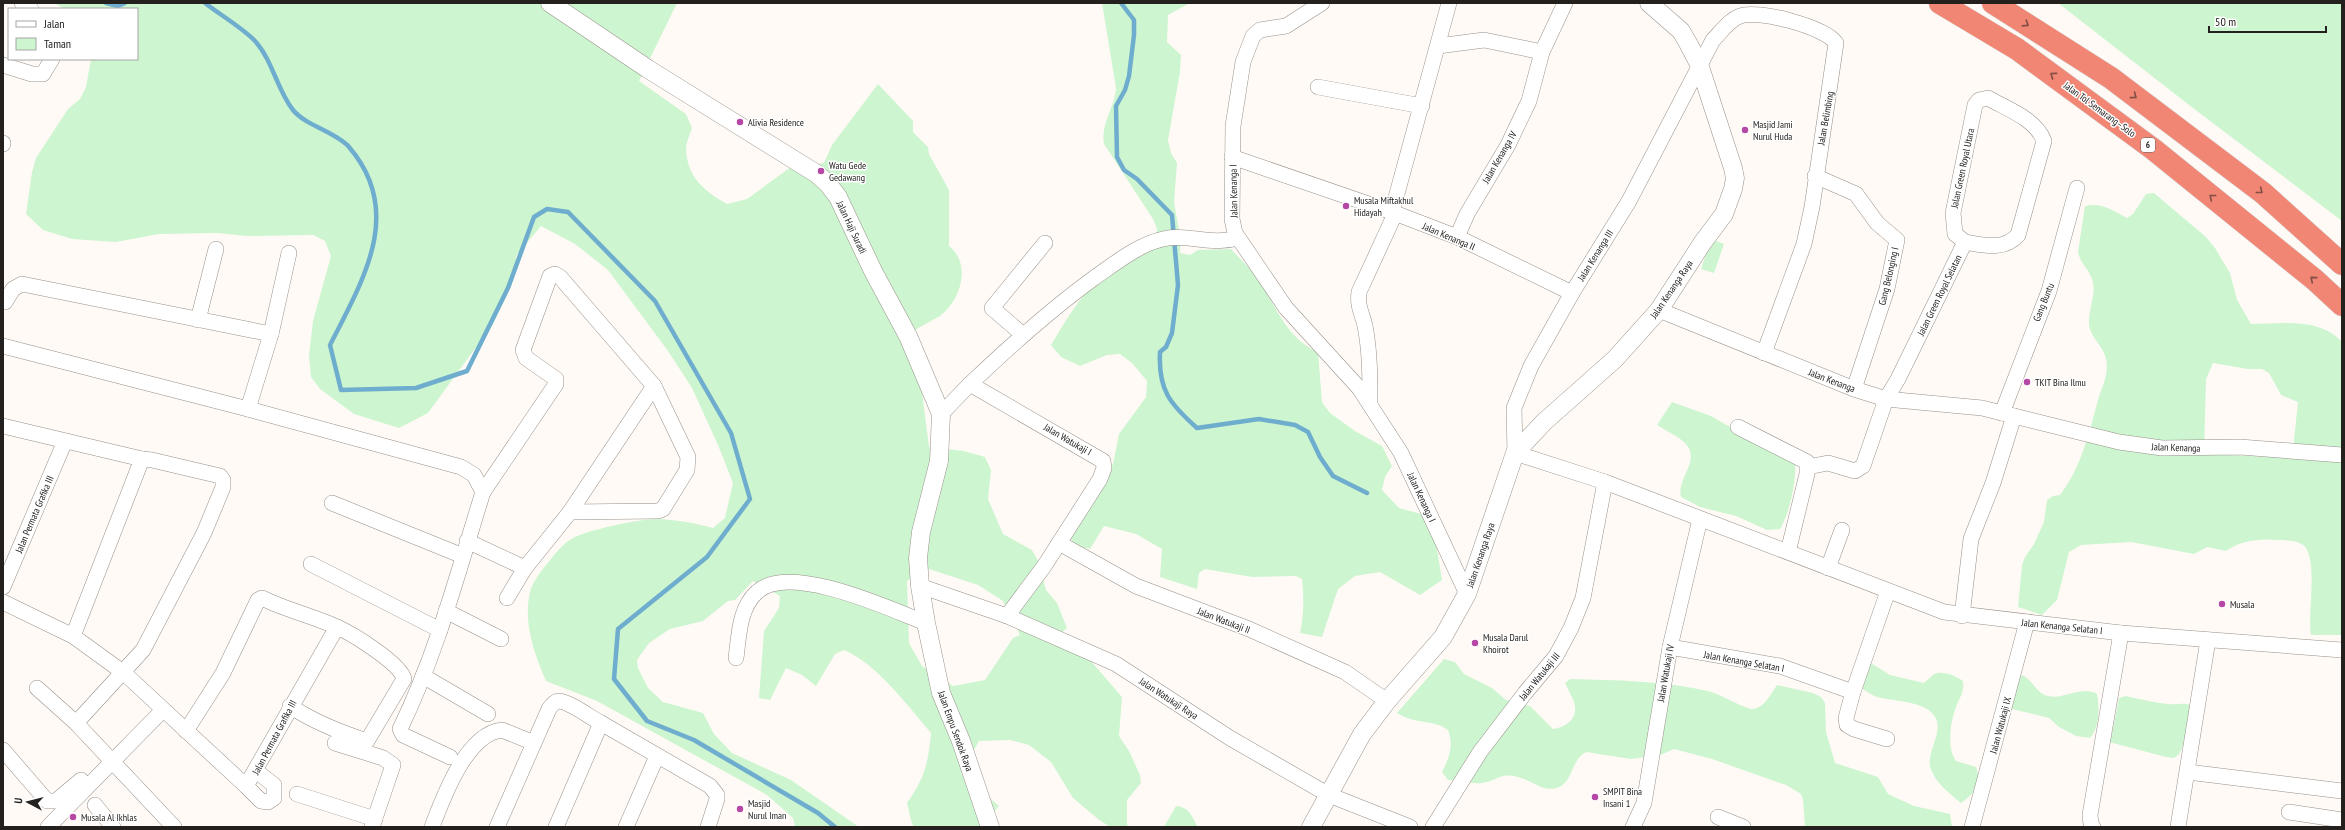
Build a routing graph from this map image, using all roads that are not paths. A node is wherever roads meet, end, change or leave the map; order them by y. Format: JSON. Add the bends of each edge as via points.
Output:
{"nodes":[{"id":1,"x":550,"y":3,"type":"edge"},
{"id":2,"x":1322,"y":3,"type":"edge"},
{"id":3,"x":1449,"y":3,"type":"edge"},
{"id":4,"x":1565,"y":3,"type":"edge"},
{"id":5,"x":1649,"y":3,"type":"edge"},
{"id":6,"x":1940,"y":3,"type":"edge"},
{"id":7,"x":1993,"y":3,"type":"edge"},
{"id":8,"x":1438,"y":46,"type":"junction"},
{"id":9,"x":1542,"y":52,"type":"junction"},
{"id":10,"x":51,"y":60,"type":"edge"},
{"id":11,"x":1699,"y":64,"type":"junction"},
{"id":12,"x":3,"y":65,"type":"edge"},
{"id":13,"x":1318,"y":87,"type":"dead end"},
{"id":14,"x":1422,"y":106,"type":"junction"},
{"id":15,"x":2044,"y":141,"type":"joint"},
{"id":16,"x":1232,"y":157,"type":"junction"},
{"id":17,"x":1815,"y":176,"type":"junction"},
{"id":18,"x":2077,"y":188,"type":"dead end"},
{"id":19,"x":1394,"y":213,"type":"junction"},
{"id":20,"x":1457,"y":237,"type":"junction"},
{"id":21,"x":1238,"y":238,"type":"junction"},
{"id":22,"x":1965,"y":242,"type":"junction"},
{"id":23,"x":1045,"y":243,"type":"dead end"},
{"id":24,"x":216,"y":249,"type":"dead end"},
{"id":25,"x":289,"y":253,"type":"dead end"},
{"id":26,"x":2342,"y":264,"type":"edge"},
{"id":27,"x":1572,"y":293,"type":"junction"},
{"id":28,"x":4,"y":305,"type":"edge"},
{"id":29,"x":2342,"y":305,"type":"edge"},
{"id":30,"x":1659,"y":310,"type":"junction"},
{"id":31,"x":198,"y":320,"type":"junction"},
{"id":32,"x":271,"y":334,"type":"junction"},
{"id":33,"x":1022,"y":334,"type":"junction"},
{"id":34,"x":3,"y":346,"type":"edge"},
{"id":35,"x":1764,"y":353,"type":"junction"},
{"id":36,"x":970,"y":384,"type":"junction"},
{"id":37,"x":654,"y":386,"type":"junction"},
{"id":38,"x":1854,"y":389,"type":"junction"},
{"id":39,"x":1886,"y":399,"type":"junction"},
{"id":40,"x":1370,"y":404,"type":"junction"},
{"id":41,"x":248,"y":409,"type":"junction"},
{"id":42,"x":941,"y":414,"type":"junction"},
{"id":43,"x":2008,"y":415,"type":"junction"},
{"id":44,"x":3,"y":426,"type":"edge"},
{"id":45,"x":1738,"y":427,"type":"dead end"},
{"id":46,"x":65,"y":441,"type":"junction"},
{"id":47,"x":1514,"y":453,"type":"junction"},
{"id":48,"x":2342,"y":455,"type":"edge"},
{"id":49,"x":142,"y":459,"type":"junction"},
{"id":50,"x":1808,"y":467,"type":"junction"},
{"id":51,"x":1605,"y":482,"type":"junction"},
{"id":52,"x":483,"y":492,"type":"junction"},
{"id":53,"x":332,"y":503,"type":"dead end"},
{"id":54,"x":570,"y":512,"type":"junction"},
{"id":55,"x":1700,"y":519,"type":"junction"},
{"id":56,"x":1842,"y":530,"type":"dead end"},
{"id":57,"x":467,"y":541,"type":"junction"},
{"id":58,"x":1059,"y":543,"type":"junction"},
{"id":59,"x":1788,"y":552,"type":"junction"},
{"id":60,"x":463,"y":556,"type":"junction"},
{"id":61,"x":311,"y":564,"type":"dead end"},
{"id":62,"x":525,"y":568,"type":"junction"},
{"id":63,"x":1828,"y":568,"type":"junction"},
{"id":64,"x":920,"y":586,"type":"junction"},
{"id":65,"x":3,"y":587,"type":"edge"},
{"id":66,"x":1888,"y":591,"type":"junction"},
{"id":67,"x":1466,"y":594,"type":"junction"},
{"id":68,"x":507,"y":598,"type":"dead end"},
{"id":69,"x":3,"y":602,"type":"edge"},
{"id":70,"x":446,"y":611,"type":"junction"},
{"id":71,"x":1007,"y":616,"type":"junction"},
{"id":72,"x":1962,"y":616,"type":"junction"},
{"id":73,"x":2027,"y":622,"type":"junction"},
{"id":74,"x":926,"y":623,"type":"junction"},
{"id":75,"x":337,"y":626,"type":"junction"},
{"id":76,"x":440,"y":630,"type":"junction"},
{"id":77,"x":2121,"y":633,"type":"junction"},
{"id":78,"x":73,"y":636,"type":"junction"},
{"id":79,"x":501,"y":639,"type":"dead end"},
{"id":80,"x":2208,"y":640,"type":"junction"},
{"id":81,"x":1670,"y":647,"type":"junction"},
{"id":82,"x":2342,"y":650,"type":"edge"},
{"id":83,"x":736,"y":658,"type":"dead end"},
{"id":84,"x":124,"y":673,"type":"junction"},
{"id":85,"x":424,"y":676,"type":"junction"},
{"id":86,"x":37,"y":688,"type":"dead end"},
{"id":87,"x":1853,"y":692,"type":"junction"},
{"id":88,"x":1387,"y":701,"type":"junction"},
{"id":89,"x":290,"y":706,"type":"junction"},
{"id":90,"x":164,"y":710,"type":"junction"},
{"id":91,"x":488,"y":714,"type":"dead end"},
{"id":92,"x":76,"y":723,"type":"junction"},
{"id":93,"x":601,"y":724,"type":"junction"},
{"id":94,"x":186,"y":731,"type":"junction"},
{"id":95,"x":1887,"y":739,"type":"dead end"},
{"id":96,"x":335,"y":743,"type":"dead end"},
{"id":97,"x":534,"y":743,"type":"junction"},
{"id":98,"x":3,"y":750,"type":"edge"},
{"id":99,"x":657,"y":756,"type":"junction"},
{"id":100,"x":450,"y":757,"type":"dead end"},
{"id":101,"x":110,"y":759,"type":"junction"},
{"id":102,"x":256,"y":771,"type":"junction"},
{"id":103,"x":2188,"y":772,"type":"junction"},
{"id":104,"x":246,"y":786,"type":"junction"},
{"id":105,"x":2342,"y":791,"type":"edge"},
{"id":106,"x":297,"y":794,"type":"dead end"},
{"id":107,"x":1329,"y":795,"type":"junction"},
{"id":108,"x":94,"y":805,"type":"dead end"},
{"id":109,"x":2289,"y":812,"type":"dead end"},
{"id":110,"x":1718,"y":817,"type":"dead end"},
{"id":111,"x":2342,"y":820,"type":"edge"},
{"id":112,"x":374,"y":823,"type":"edge"},
{"id":113,"x":48,"y":827,"type":"edge"},
{"id":114,"x":113,"y":827,"type":"edge"},
{"id":115,"x":174,"y":827,"type":"edge"},
{"id":116,"x":432,"y":827,"type":"edge"},
{"id":117,"x":497,"y":827,"type":"edge"},
{"id":118,"x":556,"y":827,"type":"edge"},
{"id":119,"x":626,"y":827,"type":"edge"},
{"id":120,"x":708,"y":827,"type":"edge"},
{"id":121,"x":990,"y":827,"type":"edge"},
{"id":122,"x":1311,"y":827,"type":"edge"},
{"id":123,"x":1410,"y":827,"type":"edge"},
{"id":124,"x":1433,"y":827,"type":"edge"},
{"id":125,"x":1633,"y":827,"type":"edge"},
{"id":126,"x":1743,"y":827,"type":"edge"},
{"id":127,"x":1972,"y":827,"type":"edge"},
{"id":128,"x":2093,"y":827,"type":"edge"},
{"id":129,"x":2178,"y":827,"type":"edge"}],
"edges":[{"from":1,"to":42,"type":"street","name":"Jalan Haji Suradi","via":[[642,65],[817,174],[828,184],[838,197],[873,271],[908,336]]},
{"from":2,"to":16,"type":"street","name":"Jalan Kenanga I","via":[[1286,26],[1260,30],[1253,36],[1243,62],[1233,126]]},
{"from":3,"to":8,"type":"street"},
{"from":4,"to":9,"type":"street","name":"Jalan Kenanga IV"},
{"from":5,"to":11,"type":"street","name":"Jalan Kenanga Raya","via":[[1681,31]]},
{"from":29,"to":6,"type":"highway","name":"Jalan Tol Semarang–Solo","number":"6","one_way":true,"via":[[2315,280],[2153,149],[2017,49]]},
{"from":7,"to":26,"type":"highway","one_way":true,"via":[[2111,78],[2263,193]]},
{"from":8,"to":9,"type":"street","via":[[1484,40]]},
{"from":8,"to":14,"type":"street"},
{"from":9,"to":20,"type":"street","name":"Jalan Kenanga IV","via":[[1529,101],[1508,145],[1467,214]]},
{"from":10,"to":12,"type":"street","via":[[43,74],[32,74]]},
{"from":11,"to":17,"type":"street","name":"Jalan Belimbing","via":[[1712,40],[1733,19],[1741,15],[1750,14],[1802,23],[1829,35],[1836,43],[1836,57]]},
{"from":11,"to":27,"type":"street","name":"Jalan Kenanga III","via":[[1628,201]]},
{"from":11,"to":30,"type":"street","name":"Jalan Kenanga Raya","via":[[1726,145],[1734,173],[1734,184],[1724,214]]},
{"from":13,"to":14,"type":"street"},
{"from":14,"to":19,"type":"street"},
{"from":15,"to":22,"type":"street","name":"Jalan Green Royal Selatan","via":[[2018,235],[2014,240],[2002,245]]},
{"from":15,"to":22,"type":"street","name":"Jalan Green Royal Utara","via":[[2032,123],[1988,98],[1979,100],[1975,105],[1953,213],[1955,234]]},
{"from":16,"to":19,"type":"street","name":"Jalan Kenanga II"},
{"from":16,"to":21,"type":"street","name":"Jalan Kenanga I","via":[[1232,219]]},
{"from":17,"to":35,"type":"street","name":"Jalan Belimbing","via":[[1804,244]]},
{"from":17,"to":38,"type":"street","name":"Gang Belonging I","via":[[1856,194],[1877,223],[1896,240],[1887,289]]},
{"from":18,"to":43,"type":"street","name":"Gang Buntu","via":[[2049,291]]},
{"from":19,"to":20,"type":"street","name":"Jalan Kenanga II"},
{"from":19,"to":40,"type":"street","name":"Jalan Kenanga I","via":[[1359,292],[1358,304],[1364,326]]},
{"from":20,"to":27,"type":"street","name":"Jalan Kenanga II"},
{"from":21,"to":33,"type":"street","via":[[1223,242],[1162,239],[1111,265]]},
{"from":21,"to":40,"type":"street","name":"Jalan Kenanga I","via":[[1286,308],[1359,388]]},
{"from":22,"to":39,"type":"street","name":"Jalan Green Royal Selatan"},
{"from":23,"to":33,"type":"street","via":[[992,308]]},
{"from":24,"to":31,"type":"street"},
{"from":25,"to":32,"type":"street"},
{"from":27,"to":47,"type":"street","name":"Jalan Kenanga III","via":[[1532,366],[1514,408]]},
{"from":28,"to":31,"type":"street","via":[[12,289],[22,284]]},
{"from":30,"to":35,"type":"street","name":"Jalan Kenanga"},
{"from":30,"to":47,"type":"street","name":"Jalan Kenanga Raya","via":[[1615,359],[1544,422]]},
{"from":31,"to":32,"type":"street"},
{"from":32,"to":41,"type":"street"},
{"from":33,"to":36,"type":"street"},
{"from":34,"to":41,"type":"street"},
{"from":35,"to":38,"type":"street","name":"Jalan Kenanga"},
{"from":36,"to":42,"type":"street"},
{"from":36,"to":58,"type":"street","name":"Jalan Watukaji I","via":[[1103,461],[1104,468],[1100,479]]},
{"from":37,"to":52,"type":"street","via":[[560,277],[555,274],[550,276],[523,350],[526,358],[556,379],[556,384]]},
{"from":37,"to":54,"type":"street"},
{"from":37,"to":54,"type":"street","via":[[688,460],[687,470],[663,509]]},
{"from":38,"to":39,"type":"street","name":"Jalan Kenanga"},
{"from":39,"to":43,"type":"street","name":"Jalan Kenanga","via":[[1982,408]]},
{"from":39,"to":50,"type":"street","name":"Jalan Green Royal Selatan","via":[[1863,466],[1855,471],[1828,463]]},
{"from":40,"to":67,"type":"street","name":"Jalan Kenanga I","via":[[1413,476]]},
{"from":41,"to":52,"type":"street","via":[[461,467],[474,475]]},
{"from":42,"to":64,"type":"street","name":"Jalan Haji Suradi","via":[[939,461],[921,532],[918,558]]},
{"from":43,"to":48,"type":"street","name":"Jalan Kenanga","via":[[2119,442],[2162,448],[2240,447]]},
{"from":43,"to":72,"type":"street","via":[[1993,483],[1971,539]]},
{"from":44,"to":46,"type":"street"},
{"from":45,"to":50,"type":"street","via":[[1802,458]]},
{"from":46,"to":49,"type":"street"},
{"from":46,"to":65,"type":"street","name":"Jalan Permata Grafika III"},
{"from":47,"to":51,"type":"street","name":"Jalan Kenanga Selatan I"},
{"from":47,"to":67,"type":"street","name":"Jalan Kenanga Raya"},
{"from":49,"to":78,"type":"street"},
{"from":49,"to":84,"type":"street","via":[[220,476],[224,483],[204,533],[143,650]]},
{"from":50,"to":59,"type":"street"},
{"from":51,"to":55,"type":"street","name":"Jalan Kenanga Selatan I"},
{"from":51,"to":124,"type":"street","name":"Jalan Watukaji III","via":[[1584,598],[1571,628],[1556,656],[1480,752]]},
{"from":52,"to":57,"type":"street"},
{"from":53,"to":60,"type":"street"},
{"from":54,"to":62,"type":"street"},
{"from":55,"to":59,"type":"street","name":"Jalan Kenanga Selatan I"},
{"from":55,"to":81,"type":"street","name":"Jalan Watukaji IV"},
{"from":56,"to":63,"type":"street"},
{"from":57,"to":60,"type":"street"},
{"from":57,"to":62,"type":"street"},
{"from":58,"to":71,"type":"street","name":"Jalan Watukaji I"},
{"from":58,"to":88,"type":"street","name":"Jalan Watukaji II","via":[[1136,586],[1249,629],[1345,672]]},
{"from":59,"to":63,"type":"street","name":"Jalan Kenanga Selatan I"},
{"from":60,"to":70,"type":"street"},
{"from":61,"to":76,"type":"street"},
{"from":62,"to":68,"type":"street"},
{"from":63,"to":66,"type":"street","name":"Jalan Kenanga Selatan I"},
{"from":64,"to":71,"type":"street","name":"Jalan Watukaji Raya"},
{"from":64,"to":74,"type":"street","name":"Jalan Empu Sendok Raya"},
{"from":66,"to":72,"type":"street","name":"Jalan Kenanga Selatan I"},
{"from":66,"to":87,"type":"street"},
{"from":67,"to":88,"type":"street","via":[[1443,637]]},
{"from":69,"to":78,"type":"street","name":"Jalan Permata Grafika III"},
{"from":70,"to":76,"type":"street"},
{"from":70,"to":79,"type":"street"},
{"from":71,"to":107,"type":"street","name":"Jalan Watukaji Raya","via":[[1116,664],[1230,738]]},
{"from":72,"to":73,"type":"street","name":"Jalan Kenanga Selatan I"},
{"from":73,"to":77,"type":"street","name":"Jalan Kenanga Selatan I"},
{"from":73,"to":127,"type":"street","name":"Jalan Watukaji IX"},
{"from":74,"to":83,"type":"street","via":[[870,600],[828,587],[773,584],[763,587],[747,606],[741,622]]},
{"from":74,"to":121,"type":"street","name":"Jalan Empu Sendok Raya","via":[[941,693],[961,741]]},
{"from":75,"to":89,"type":"street","name":"Jalan Permata Grafika III"},
{"from":75,"to":89,"type":"street","via":[[402,672],[404,679],[380,722],[367,741],[313,721]]},
{"from":75,"to":94,"type":"street","via":[[283,609],[262,598],[258,600],[223,673]]},
{"from":76,"to":85,"type":"street"},
{"from":77,"to":80,"type":"street","name":"Jalan Kenanga Selatan I"},
{"from":77,"to":128,"type":"street","via":[[2090,815]]},
{"from":78,"to":84,"type":"street","name":"Jalan Permata Grafika III"},
{"from":80,"to":82,"type":"street","name":"Jalan Kenanga Selatan I"},
{"from":80,"to":103,"type":"street"},
{"from":81,"to":87,"type":"street","name":"Jalan Kenanga Selatan I","via":[[1780,666]]},
{"from":81,"to":125,"type":"street","name":"Jalan Watukaji IV","via":[[1644,803]]},
{"from":84,"to":90,"type":"street","name":"Jalan Permata Grafika III"},
{"from":84,"to":92,"type":"street"},
{"from":85,"to":91,"type":"street"},
{"from":85,"to":100,"type":"street","via":[[401,732]]},
{"from":86,"to":92,"type":"street"},
{"from":87,"to":95,"type":"street","via":[[1846,718],[1848,725]]},
{"from":88,"to":107,"type":"street","via":[[1362,734]]},
{"from":89,"to":102,"type":"street","name":"Jalan Permata Grafika III"},
{"from":90,"to":94,"type":"street","name":"Jalan Permata Grafika III"},
{"from":90,"to":101,"type":"street"},
{"from":92,"to":101,"type":"street"},
{"from":93,"to":97,"type":"street","via":[[558,701],[549,709]]},
{"from":93,"to":99,"type":"street"},
{"from":93,"to":118,"type":"street"},
{"from":94,"to":104,"type":"street","name":"Jalan Permata Grafika III"},
{"from":96,"to":112,"type":"street","via":[[383,758],[393,765]]},
{"from":97,"to":116,"type":"street","via":[[502,730],[486,736],[474,746],[458,769]]},
{"from":97,"to":117,"type":"street"},
{"from":98,"to":101,"type":"street","via":[[43,797],[53,801]]},
{"from":99,"to":119,"type":"street"},
{"from":99,"to":120,"type":"street","via":[[715,791],[716,803]]},
{"from":101,"to":113,"type":"street"},
{"from":101,"to":115,"type":"street"},
{"from":102,"to":104,"type":"street","name":"Jalan Permata Grafika III"},
{"from":102,"to":104,"type":"street","via":[[274,785],[274,798],[268,802],[261,801]]},
{"from":103,"to":105,"type":"street"},
{"from":103,"to":129,"type":"street"},
{"from":106,"to":112,"type":"street"},
{"from":107,"to":122,"type":"street"},
{"from":107,"to":123,"type":"street","name":"Jalan Watukaji Raya"},
{"from":108,"to":114,"type":"street"},
{"from":109,"to":111,"type":"street"},
{"from":110,"to":126,"type":"street"}]}
